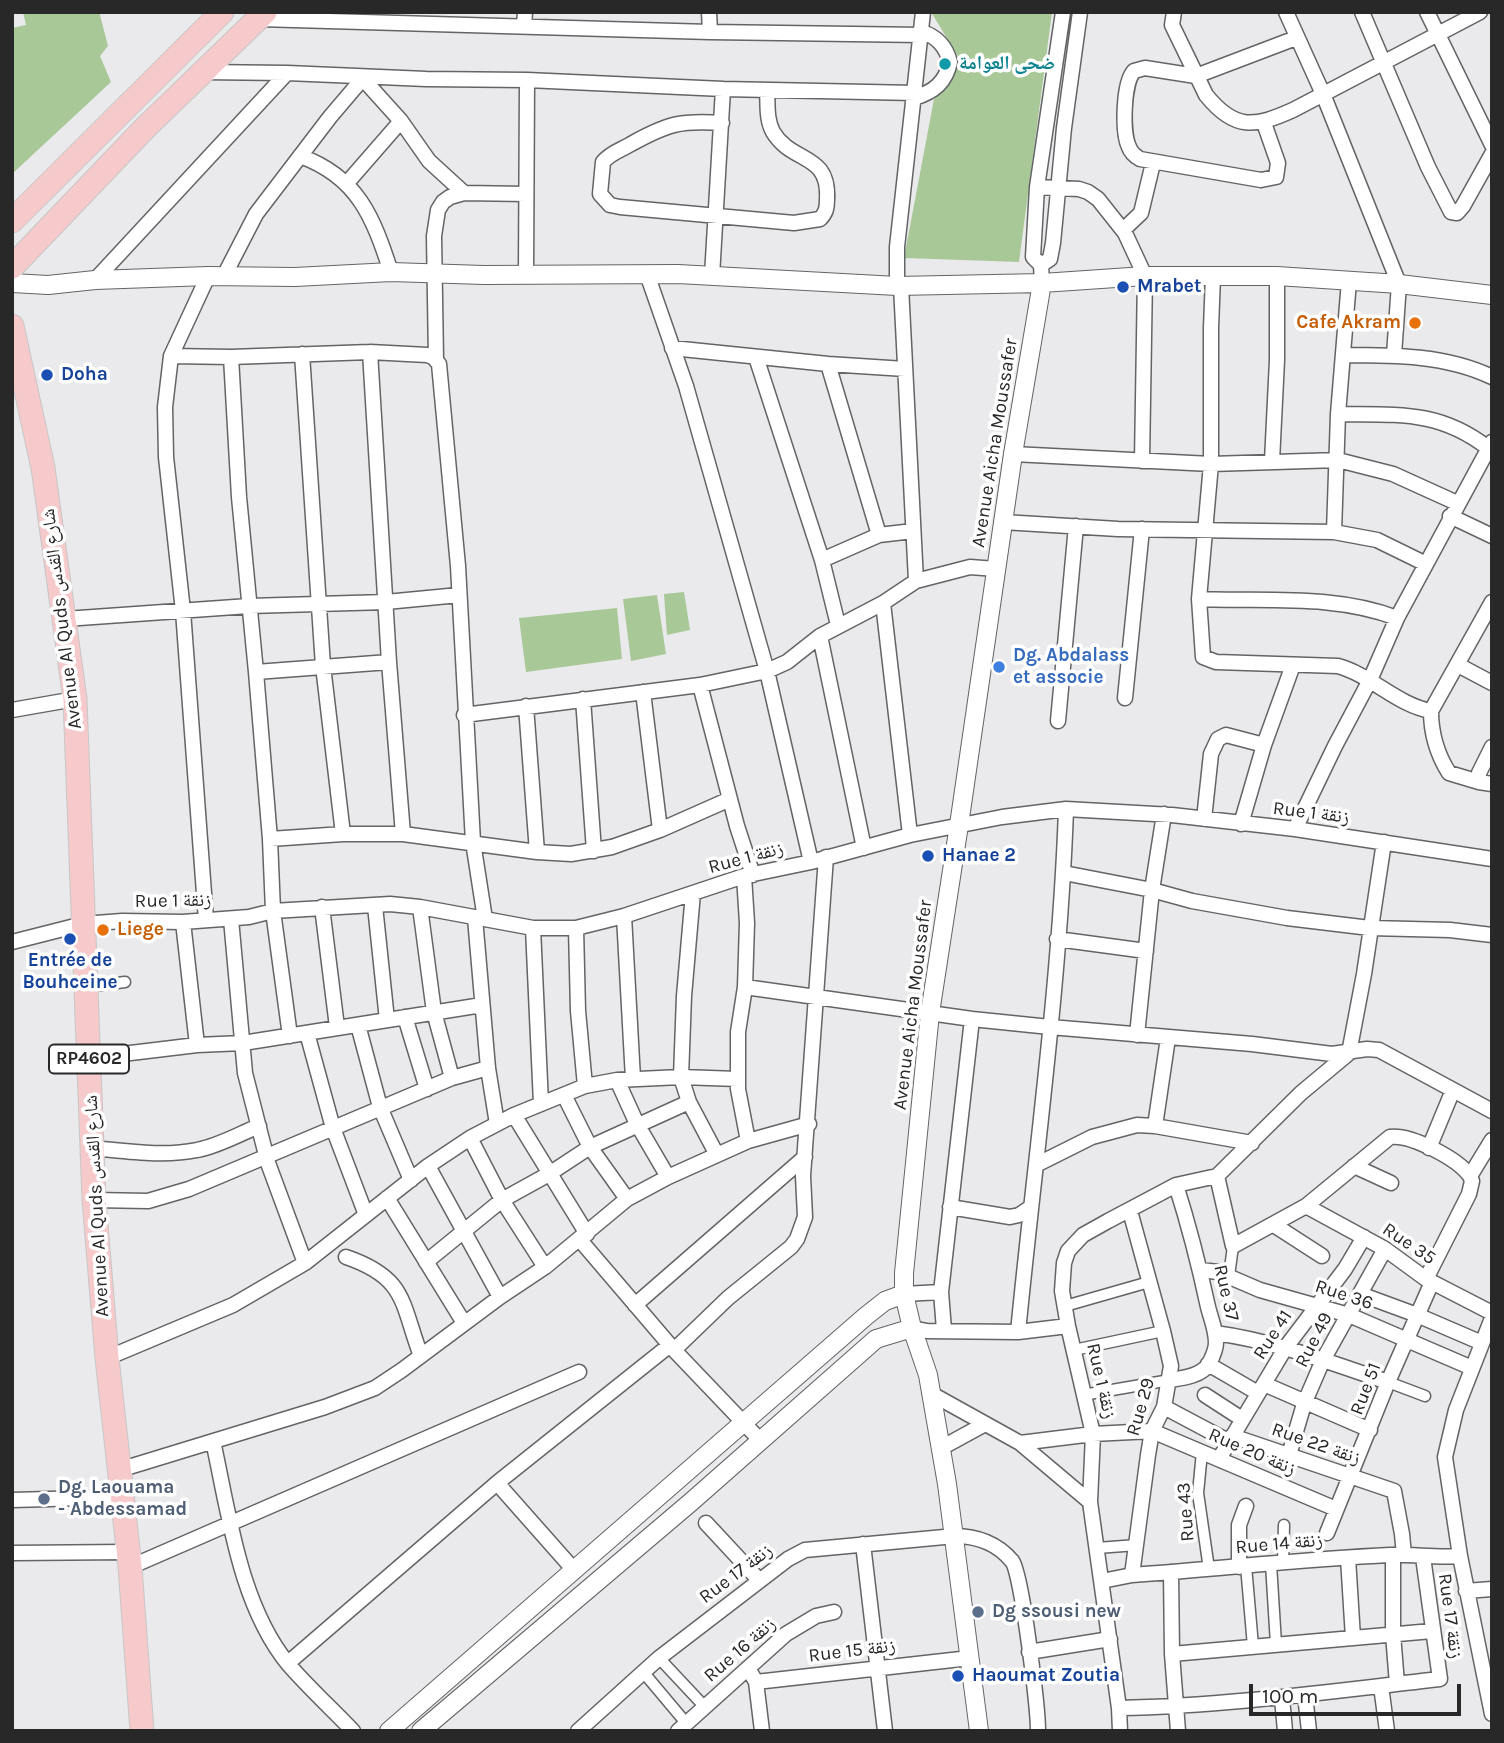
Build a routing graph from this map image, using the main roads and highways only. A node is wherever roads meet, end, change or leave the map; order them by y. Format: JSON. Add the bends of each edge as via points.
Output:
{"nodes":[{"id":1,"x":222,"y":12,"type":"edge"},
{"id":2,"x":262,"y":15,"type":"edge"},
{"id":3,"x":12,"y":221,"type":"edge"},
{"id":4,"x":12,"y":267,"type":"edge"},
{"id":5,"x":12,"y":326,"type":"edge"},
{"id":6,"x":12,"y":366,"type":"edge"},
{"id":7,"x":25,"y":389,"type":"junction"},
{"id":8,"x":142,"y":1731,"type":"edge"}],
"edges":[{"from":1,"to":3,"type":"main road"},
{"from":2,"to":4,"type":"main road"},
{"from":5,"to":7,"type":"main road","name":"Avenue Al Quds شارع القدس","number":"RP4602"},
{"from":6,"to":7,"type":"main road","name":"Avenue Al Quds شارع القدس","number":"RP4602"},
{"from":7,"to":8,"type":"main road","name":"Avenue Al Quds شارع القدس","number":"RP4602","via":[[41,456],[75,699],[94,1200]]}]}
